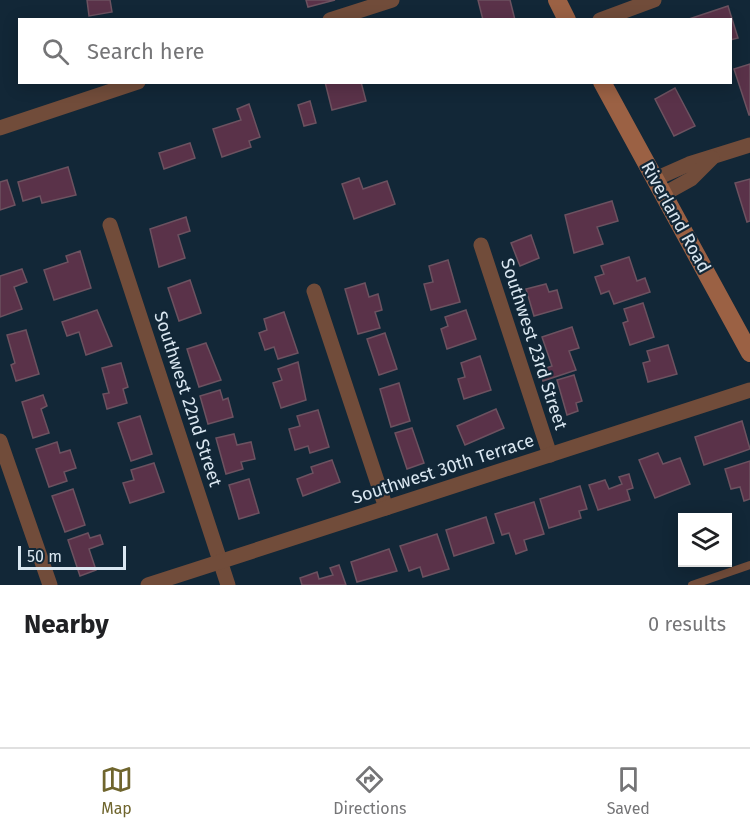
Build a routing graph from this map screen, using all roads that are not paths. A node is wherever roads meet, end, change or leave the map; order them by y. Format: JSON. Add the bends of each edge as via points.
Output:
{"nodes":[{"id":1,"x":392,"y":0,"type":"edge"},
{"id":2,"x":557,"y":0,"type":"edge"},
{"id":3,"x":654,"y":0,"type":"edge"},
{"id":4,"x":336,"y":18,"type":"edge"},
{"id":5,"x":566,"y":18,"type":"edge"},
{"id":6,"x":605,"y":18,"type":"edge"},
{"id":7,"x":132,"y":84,"type":"edge"},
{"id":8,"x":603,"y":84,"type":"edge"},
{"id":9,"x":0,"y":128,"type":"edge"},
{"id":10,"x":750,"y":145,"type":"edge"},
{"id":11,"x":659,"y":186,"type":"junction"},
{"id":12,"x":110,"y":225,"type":"dead end"},
{"id":13,"x":481,"y":245,"type":"dead end"},
{"id":14,"x":314,"y":291,"type":"dead end"},
{"id":15,"x":750,"y":353,"type":"edge"},
{"id":16,"x":750,"y":390,"type":"edge"},
{"id":17,"x":0,"y":441,"type":"edge"},
{"id":18,"x":550,"y":455,"type":"junction"},
{"id":19,"x":386,"y":508,"type":"junction"},
{"id":20,"x":221,"y":561,"type":"junction"},
{"id":21,"x":750,"y":565,"type":"edge"},
{"id":22,"x":50,"y":585,"type":"edge"},
{"id":23,"x":148,"y":585,"type":"edge"},
{"id":24,"x":228,"y":585,"type":"edge"},
{"id":25,"x":692,"y":585,"type":"edge"}],
"edges":[{"from":1,"to":4,"type":"street"},
{"from":2,"to":5,"type":"street"},
{"from":3,"to":6,"type":"street"},
{"from":7,"to":9,"type":"street"},
{"from":8,"to":11,"type":"street","name":"Riverland Road"},
{"from":10,"to":11,"type":"street","via":[[714,156]]},
{"from":11,"to":15,"type":"street","name":"Riverland Road"},
{"from":12,"to":20,"type":"street","name":"Southwest 22nd Street"},
{"from":13,"to":18,"type":"street","name":"Southwest 23rd Street"},
{"from":14,"to":19,"type":"street"},
{"from":16,"to":18,"type":"street","name":"Southwest 30th Terrace"},
{"from":17,"to":22,"type":"street"},
{"from":18,"to":19,"type":"street","name":"Southwest 30th Terrace"},
{"from":19,"to":20,"type":"street","name":"Southwest 30th Terrace"},
{"from":20,"to":23,"type":"street","name":"Southwest 30th Terrace"},
{"from":20,"to":24,"type":"street","name":"Southwest 22nd Street"},
{"from":21,"to":25,"type":"lane"}]}
